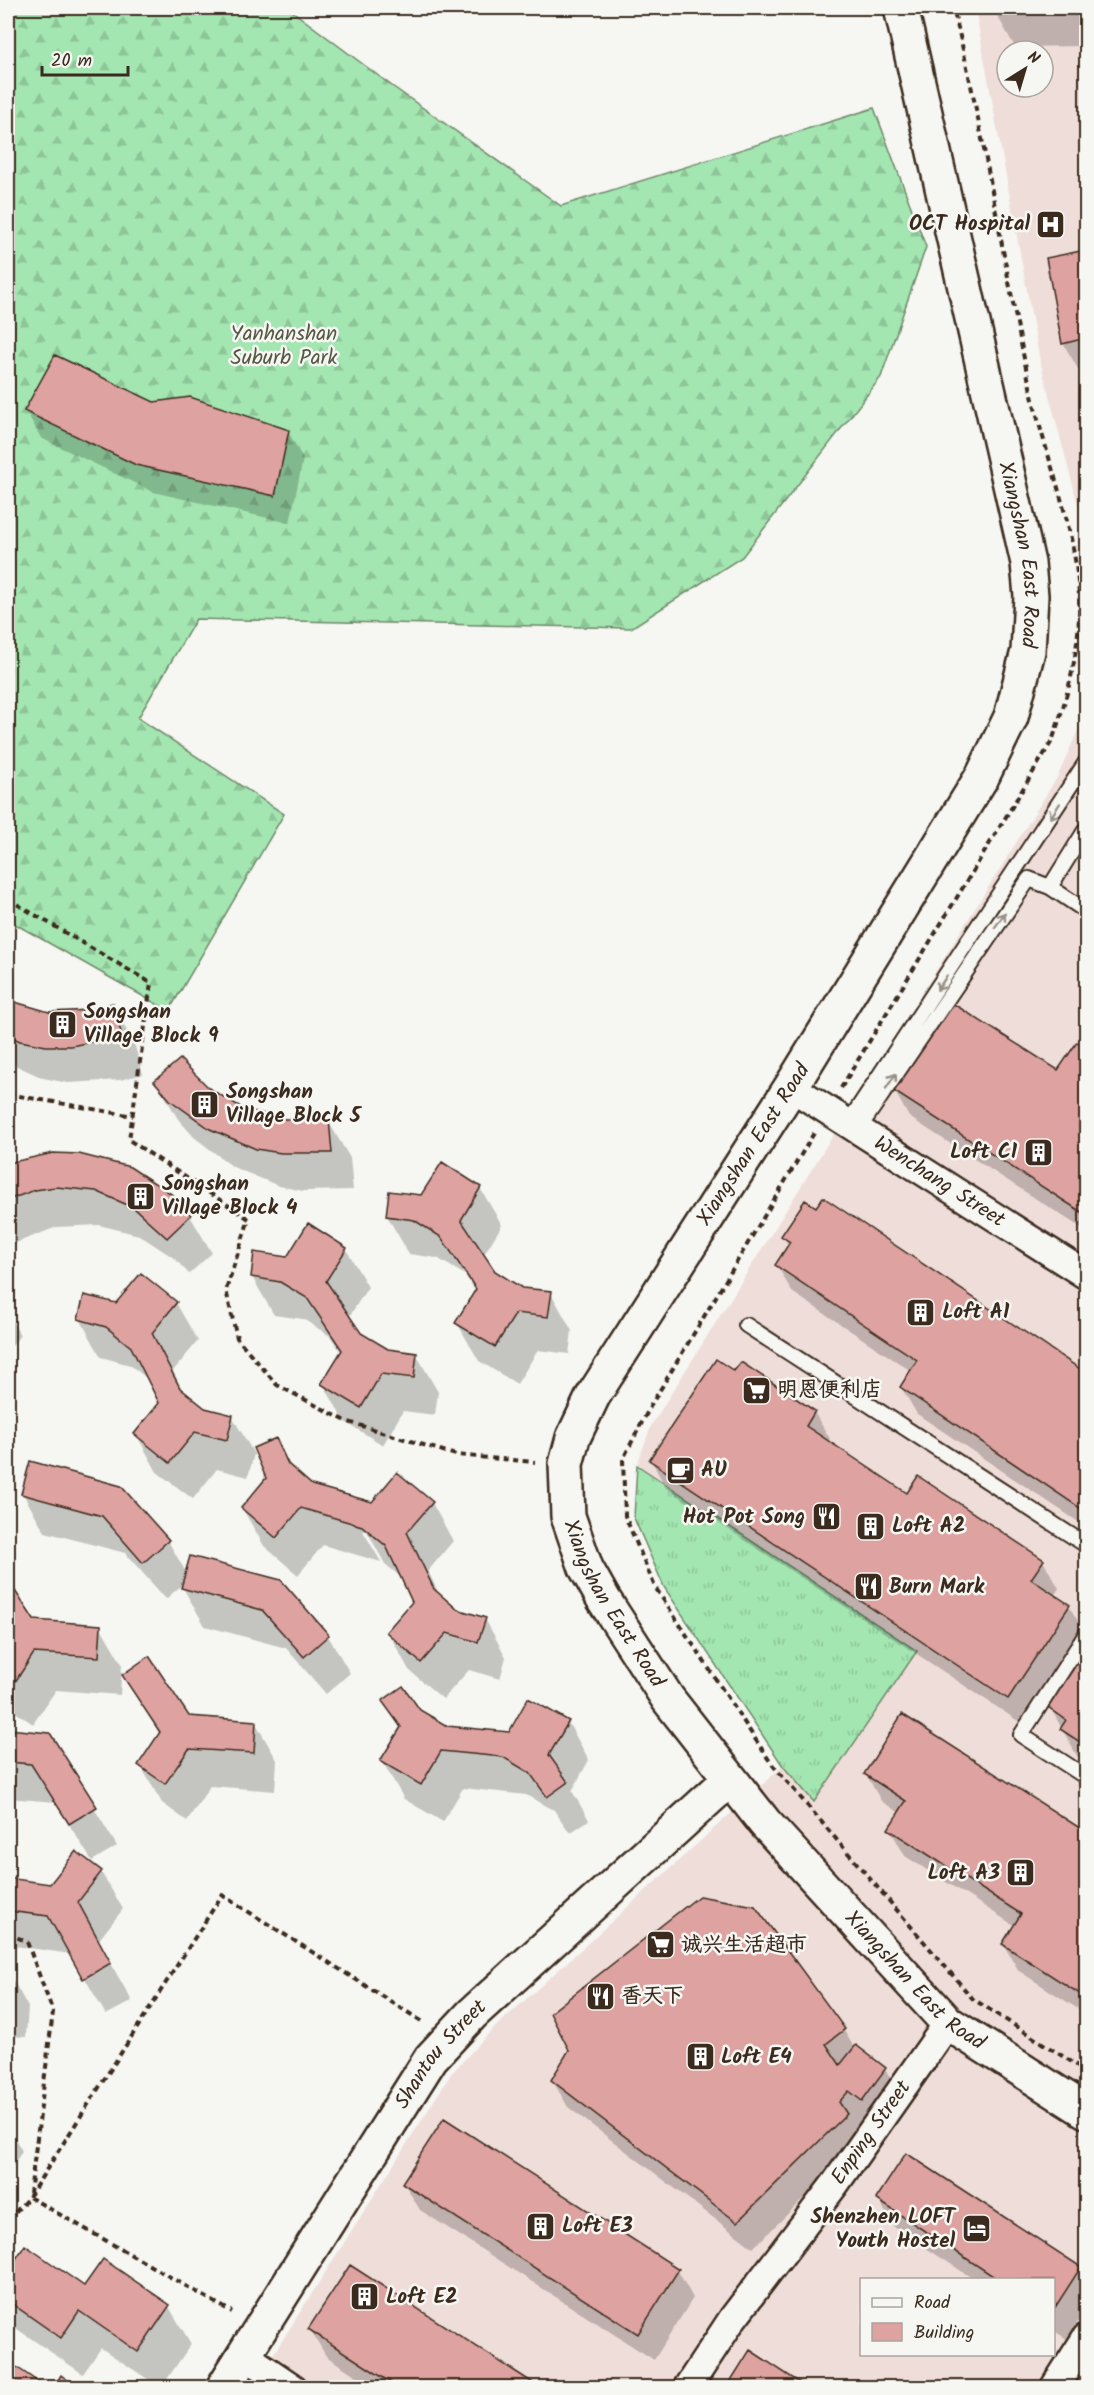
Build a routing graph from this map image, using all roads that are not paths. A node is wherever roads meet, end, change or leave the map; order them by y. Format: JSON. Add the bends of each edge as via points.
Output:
{"nodes":[{"id":1,"x":902,"y":8,"type":"edge"},
{"id":2,"x":1086,"y":762,"type":"edge"},
{"id":3,"x":1085,"y":835,"type":"edge"},
{"id":4,"x":1050,"y":887,"type":"junction"},
{"id":5,"x":1086,"y":910,"type":"edge"},
{"id":6,"x":791,"y":1087,"type":"junction"},
{"id":7,"x":853,"y":1127,"type":"junction"},
{"id":8,"x":1086,"y":1275,"type":"edge"},
{"id":9,"x":746,"y":1325,"type":"dead end"},
{"id":10,"x":1086,"y":1545,"type":"edge"},
{"id":11,"x":1086,"y":1634,"type":"edge"},
{"id":12,"x":1086,"y":1777,"type":"edge"},
{"id":13,"x":729,"y":1780,"type":"junction"},
{"id":14,"x":948,"y":2023,"type":"junction"},
{"id":15,"x":1086,"y":2111,"type":"edge"},
{"id":16,"x":1086,"y":2338,"type":"edge"},
{"id":17,"x":244,"y":2355,"type":"junction"},
{"id":18,"x":223,"y":2388,"type":"edge"},
{"id":19,"x":293,"y":2388,"type":"edge"},
{"id":20,"x":687,"y":2388,"type":"edge"},
{"id":21,"x":1054,"y":2388,"type":"edge"}],
"edges":[{"from":1,"to":6,"type":"street","name":"Xiangshan East Road","via":[[1026,554],[1031,596],[1028,651],[1011,717],[983,775]]},
{"from":2,"to":7,"type":"lane","one_way":true},
{"from":3,"to":4,"type":"lane"},
{"from":4,"to":5,"type":"lane"},
{"from":7,"to":4,"type":"lane","one_way":true,"via":[[1029,879]]},
{"from":6,"to":7,"type":"street","name":"Wenchang Street"},
{"from":6,"to":13,"type":"street","name":"Xiangshan East Road","via":[[606,1375],[582,1417],[566,1464],[568,1516],[586,1568],[668,1699]]},
{"from":7,"to":8,"type":"street","name":"Wenchang Street"},
{"from":9,"to":10,"type":"lane"},
{"from":11,"to":12,"type":"lane","via":[[1021,1735]]},
{"from":13,"to":14,"type":"street","name":"Xiangshan East Road"},
{"from":13,"to":17,"type":"street","name":"Shantou Street","via":[[472,2014],[431,2058]]},
{"from":14,"to":15,"type":"street","name":"Xiangshan East Road"},
{"from":14,"to":20,"type":"street","name":"Enping Street","via":[[836,2184],[733,2318]]},
{"from":16,"to":21,"type":"street"},
{"from":17,"to":18,"type":"street","name":"Shantou Street"},
{"from":17,"to":19,"type":"street"}]}
